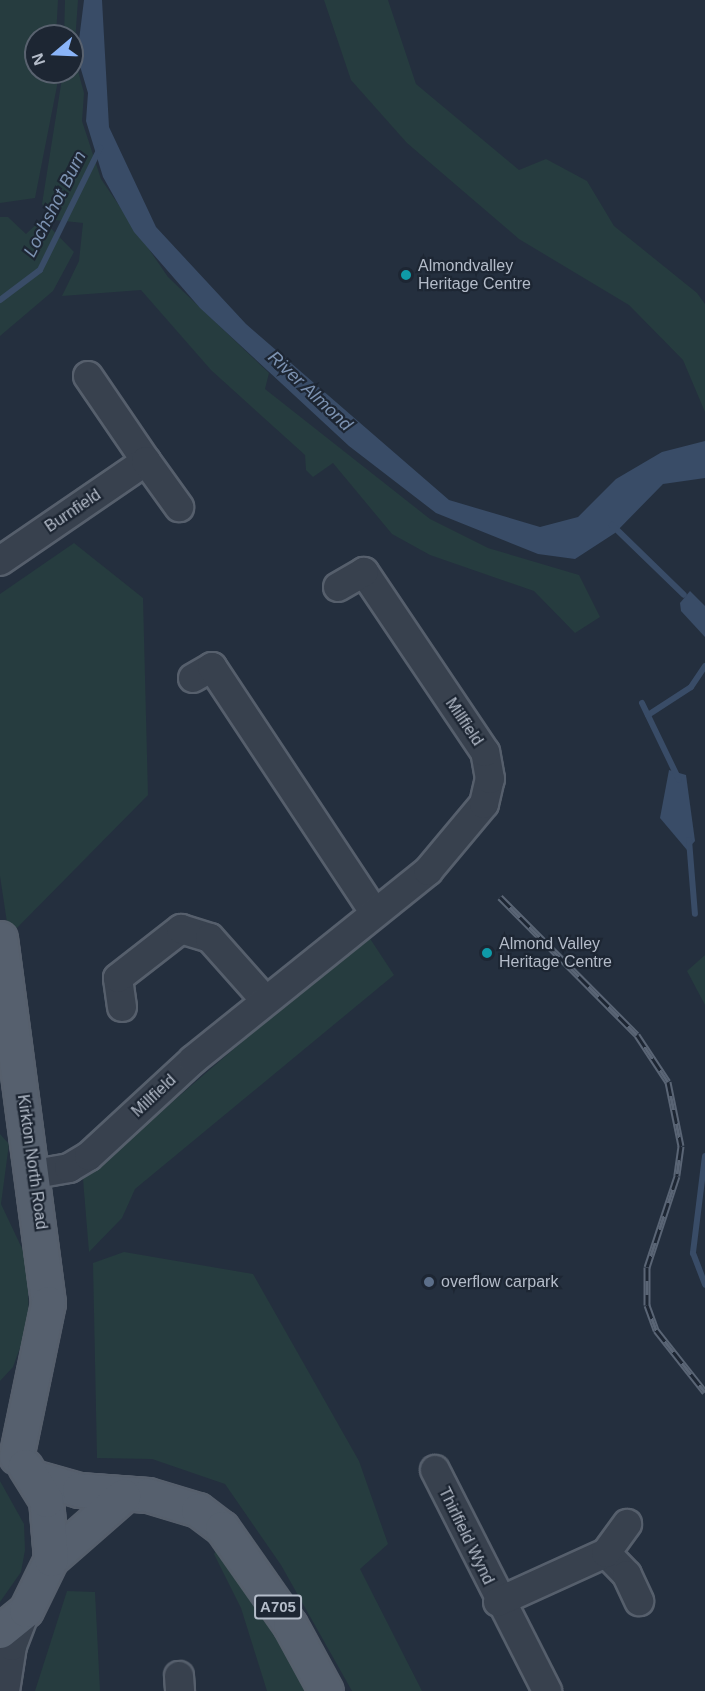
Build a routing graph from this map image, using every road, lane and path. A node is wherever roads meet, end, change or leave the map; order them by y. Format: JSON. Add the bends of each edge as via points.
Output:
{"nodes":[{"id":1,"x":88,"y":376,"type":"dead end"},
{"id":2,"x":146,"y":461,"type":"junction"},
{"id":3,"x":178,"y":507,"type":"dead end"},
{"id":4,"x":0,"y":561,"type":"edge"},
{"id":5,"x":338,"y":587,"type":"dead end"},
{"id":6,"x":193,"y":678,"type":"dead end"},
{"id":7,"x":374,"y":912,"type":"junction"},
{"id":8,"x":0,"y":938,"type":"edge"},
{"id":9,"x":265,"y":1000,"type":"junction"},
{"id":10,"x":122,"y":1007,"type":"dead end"},
{"id":11,"x":9,"y":1069,"type":"edge"},
{"id":12,"x":35,"y":1174,"type":"junction"},
{"id":13,"x":27,"y":1385,"type":"junction"},
{"id":14,"x":0,"y":1419,"type":"edge"},
{"id":15,"x":18,"y":1461,"type":"edge"},
{"id":16,"x":435,"y":1470,"type":"dead end"},
{"id":17,"x":123,"y":1496,"type":"junction"},
{"id":18,"x":627,"y":1524,"type":"dead end"},
{"id":19,"x":606,"y":1553,"type":"junction"},
{"id":20,"x":51,"y":1559,"type":"junction"},
{"id":21,"x":639,"y":1601,"type":"dead end"},
{"id":22,"x":498,"y":1602,"type":"junction"},
{"id":23,"x":26,"y":1610,"type":"junction"},
{"id":24,"x":0,"y":1631,"type":"edge"},
{"id":25,"x":5,"y":1691,"type":"edge"},
{"id":26,"x":326,"y":1691,"type":"edge"},
{"id":27,"x":547,"y":1691,"type":"edge"}],
"edges":[{"from":1,"to":2,"type":"street"},
{"from":2,"to":3,"type":"street"},
{"from":2,"to":4,"type":"street","name":"Burnfield"},
{"from":5,"to":7,"type":"street","name":"Millfield","via":[[364,573],[485,752],[490,779],[472,824],[428,871]]},
{"from":6,"to":7,"type":"street","via":[[212,667]]},
{"from":7,"to":9,"type":"street","name":"Millfield"},
{"from":8,"to":11,"type":"main road","name":"Kirkton North Road"},
{"from":9,"to":10,"type":"street","via":[[210,938],[181,929],[118,978]]},
{"from":9,"to":12,"type":"street","name":"Millfield","via":[[89,1156],[69,1168]]},
{"from":11,"to":12,"type":"main road","name":"Kirkton North Road"},
{"from":12,"to":13,"type":"main road","name":"Kirkton North Road","via":[[48,1303],[45,1335]]},
{"from":13,"to":14,"type":"main road","name":"Kirkton North Road"},
{"from":13,"to":15,"type":"main road","name":"Kirkton North Road"},
{"from":15,"to":17,"type":"main road","number":"A705"},
{"from":15,"to":20,"type":"main road","via":[[51,1522]]},
{"from":16,"to":22,"type":"street","name":"Thirlfield Wynd"},
{"from":17,"to":20,"type":"main road"},
{"from":17,"to":26,"type":"main road","number":"A705","via":[[171,1501],[198,1510],[222,1528],[290,1625]]},
{"from":18,"to":19,"type":"street","name":"Thirlfield Wynd"},
{"from":19,"to":21,"type":"street","via":[[627,1575]]},
{"from":19,"to":22,"type":"street","name":"Thirlfield Wynd"},
{"from":20,"to":23,"type":"main road"},
{"from":22,"to":27,"type":"street","name":"Thirlfield Wynd"},
{"from":23,"to":24,"type":"main road"},
{"from":23,"to":25,"type":"street","via":[[12,1646]]}]}
